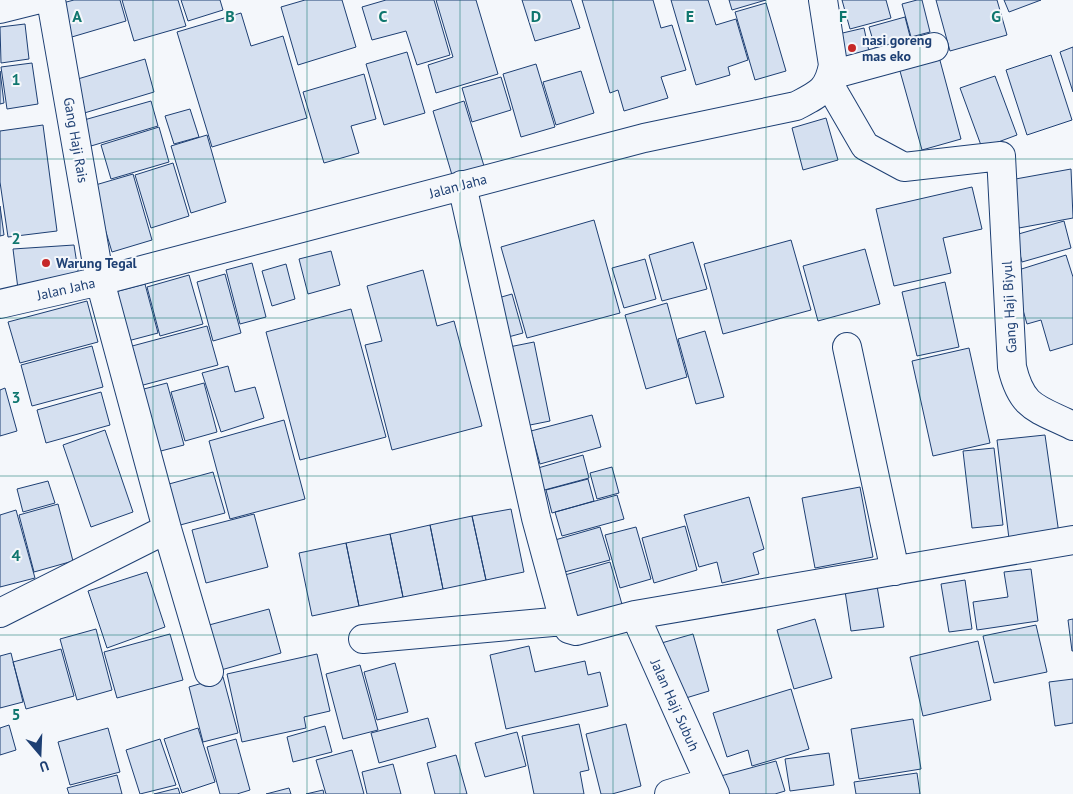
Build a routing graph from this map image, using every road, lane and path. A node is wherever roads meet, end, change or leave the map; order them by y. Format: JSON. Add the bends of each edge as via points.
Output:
{"nodes":[{"id":1,"x":36,"y":0,"type":"edge"},
{"id":2,"x":51,"y":0,"type":"edge"},
{"id":3,"x":823,"y":0,"type":"edge"},
{"id":4,"x":0,"y":9,"type":"edge"},
{"id":5,"x":934,"y":47,"type":"dead end"},
{"id":6,"x":830,"y":80,"type":"junction"},
{"id":7,"x":462,"y":184,"type":"junction"},
{"id":8,"x":100,"y":281,"type":"junction"},
{"id":9,"x":0,"y":304,"type":"edge"},
{"id":10,"x":847,"y":347,"type":"dead end"},
{"id":11,"x":1073,"y":426,"type":"edge"},
{"id":12,"x":167,"y":529,"type":"junction"},
{"id":13,"x":1073,"y":540,"type":"edge"},
{"id":14,"x":895,"y":571,"type":"junction"},
{"id":15,"x":0,"y":613,"type":"edge"},
{"id":16,"x":635,"y":615,"type":"junction"},
{"id":17,"x":564,"y":622,"type":"junction"},
{"id":18,"x":363,"y":639,"type":"dead end"},
{"id":19,"x":209,"y":672,"type":"dead end"},
{"id":20,"x":712,"y":788,"type":"edge"},
{"id":21,"x":669,"y":794,"type":"edge"}],
"edges":[{"from":1,"to":4,"type":"street"},
{"from":2,"to":8,"type":"street","name":"Gang Haji Rais"},
{"from":3,"to":6,"type":"street","via":[[833,65]]},
{"from":5,"to":6,"type":"street"},
{"from":6,"to":7,"type":"street","name":"Jalan Jaha","via":[[814,96],[796,106],[644,138]]},
{"from":6,"to":11,"type":"street","name":"Gang Haji Biyul","via":[[865,146],[904,167],[1001,156],[1012,367],[1017,387],[1026,402]]},
{"from":7,"to":8,"type":"street","name":"Jalan Jaha"},
{"from":7,"to":17,"type":"street","via":[[536,518]]},
{"from":8,"to":9,"type":"street","name":"Jalan Jaha"},
{"from":8,"to":12,"type":"street","name":"Gang Haji Rais"},
{"from":10,"to":14,"type":"street"},
{"from":12,"to":15,"type":"street"},
{"from":12,"to":19,"type":"street","name":"Gang Haji Rais"},
{"from":13,"to":14,"type":"street"},
{"from":14,"to":16,"type":"street"},
{"from":16,"to":17,"type":"street","via":[[576,631],[569,629]]},
{"from":16,"to":20,"type":"street","name":"Jalan Haji Subuh"},
{"from":17,"to":18,"type":"street"},
{"from":20,"to":21,"type":"street"}]}
